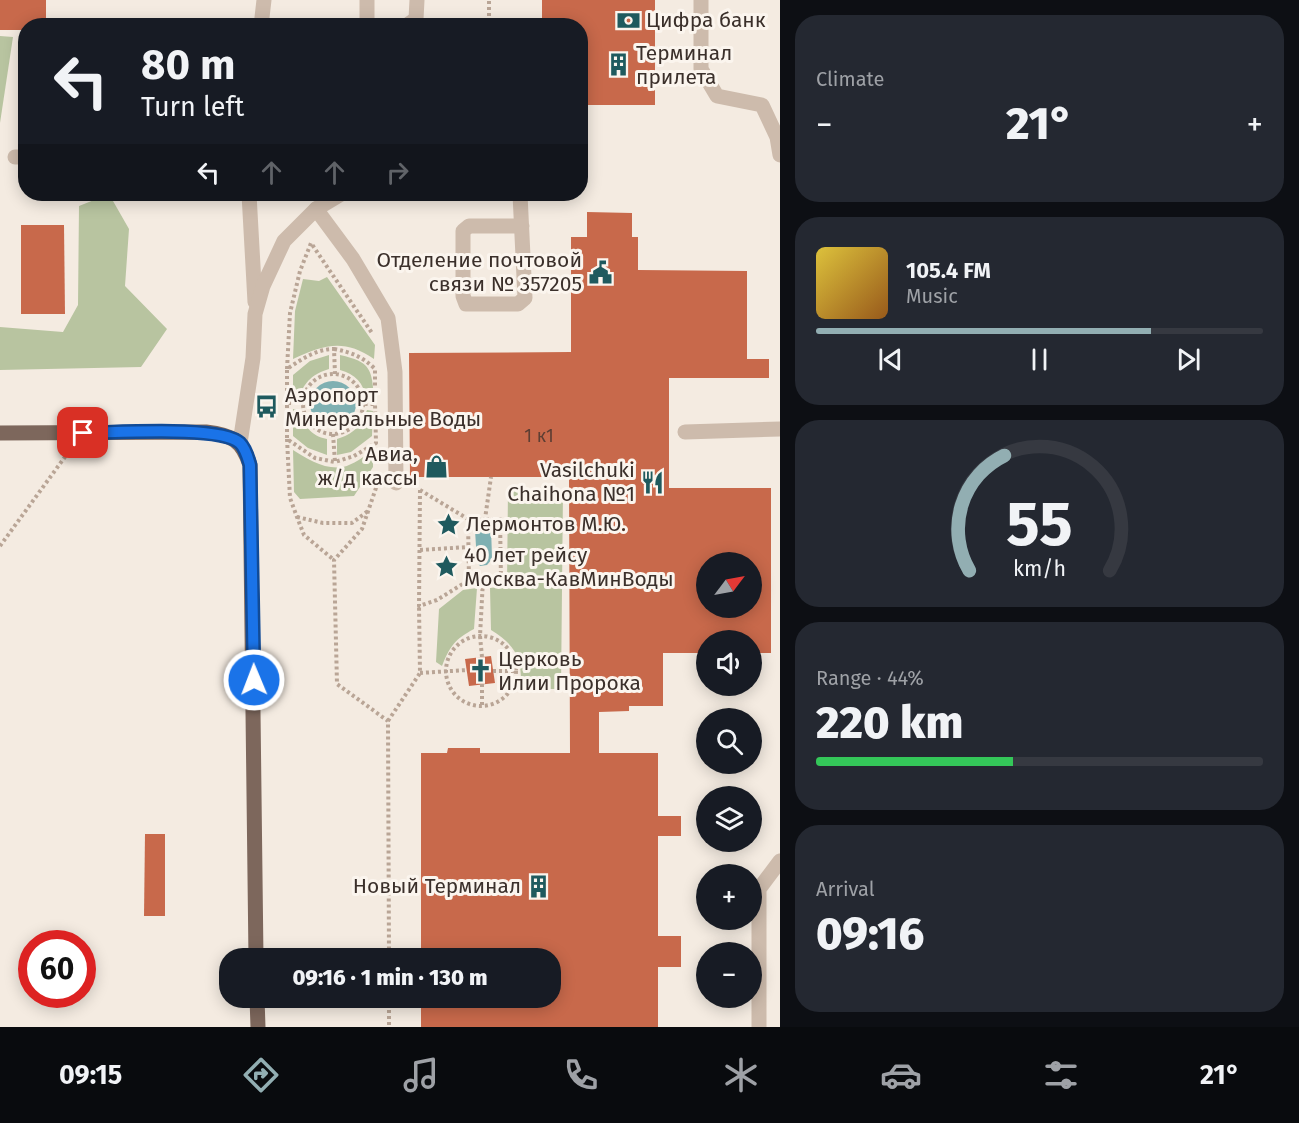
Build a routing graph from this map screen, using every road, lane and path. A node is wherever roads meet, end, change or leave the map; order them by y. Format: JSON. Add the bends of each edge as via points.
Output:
{"nodes":[{"id":1,"x":264,"y":0,"type":"edge"},
{"id":2,"x":367,"y":0,"type":"edge"},
{"id":3,"x":417,"y":0,"type":"edge"},
{"id":4,"x":489,"y":0,"type":"edge"},
{"id":5,"x":701,"y":0,"type":"edge"},
{"id":6,"x":262,"y":18,"type":"edge"},
{"id":7,"x":367,"y":18,"type":"edge"},
{"id":8,"x":416,"y":18,"type":"edge"},
{"id":9,"x":489,"y":18,"type":"edge"},
{"id":10,"x":780,"y":155,"type":"edge"},
{"id":11,"x":249,"y":201,"type":"edge"},
{"id":12,"x":329,"y":201,"type":"edge"},
{"id":13,"x":520,"y":201,"type":"edge"},
{"id":14,"x":316,"y":209,"type":"junction"},
{"id":15,"x":522,"y":226,"type":"junction"},
{"id":16,"x":255,"y":314,"type":"junction"},
{"id":17,"x":376,"y":339,"type":"dead end"},
{"id":18,"x":334,"y":349,"type":"junction"},
{"id":19,"x":287,"y":369,"type":"junction"},
{"id":20,"x":335,"y":374,"type":"junction"},
{"id":21,"x":287,"y":403,"type":"junction"},
{"id":22,"x":303,"y":403,"type":"junction"},
{"id":23,"x":363,"y":404,"type":"junction"},
{"id":24,"x":375,"y":404,"type":"junction"},
{"id":25,"x":780,"y":429,"type":"edge"},
{"id":26,"x":686,"y":432,"type":"dead end"},
{"id":27,"x":0,"y":433,"type":"edge"},
{"id":28,"x":83,"y":433,"type":"junction"},
{"id":29,"x":333,"y":434,"type":"junction"},
{"id":30,"x":287,"y":439,"type":"junction"},
{"id":31,"x":240,"y":443,"type":"junction"},
{"id":32,"x":376,"y":443,"type":"junction"},
{"id":33,"x":376,"y":452,"type":"dead end"},
{"id":34,"x":335,"y":462,"type":"junction"},
{"id":35,"x":491,"y":477,"type":"dead end"},
{"id":36,"x":378,"y":480,"type":"dead end"},
{"id":37,"x":396,"y":483,"type":"dead end"},
{"id":38,"x":368,"y":510,"type":"junction"},
{"id":39,"x":297,"y":517,"type":"junction"},
{"id":40,"x":468,"y":519,"type":"junction"},
{"id":41,"x":485,"y":519,"type":"junction"},
{"id":42,"x":0,"y":546,"type":"edge"},
{"id":43,"x":468,"y":548,"type":"junction"},
{"id":44,"x":420,"y":550,"type":"junction"},
{"id":45,"x":334,"y":560,"type":"junction"},
{"id":46,"x":469,"y":580,"type":"junction"},
{"id":47,"x":483,"y":580,"type":"junction"},
{"id":48,"x":419,"y":606,"type":"junction"},
{"id":49,"x":480,"y":636,"type":"junction"},
{"id":50,"x":482,"y":657,"type":"dead end"},
{"id":51,"x":467,"y":670,"type":"dead end"},
{"id":52,"x":515,"y":670,"type":"junction"},
{"id":53,"x":446,"y":671,"type":"junction"},
{"id":54,"x":493,"y":671,"type":"dead end"},
{"id":55,"x":420,"y":673,"type":"junction"},
{"id":56,"x":482,"y":684,"type":"dead end"},
{"id":57,"x":482,"y":707,"type":"junction"},
{"id":58,"x":388,"y":721,"type":"junction"},
{"id":59,"x":780,"y":861,"type":"edge"},
{"id":60,"x":256,"y":948,"type":"edge"},
{"id":61,"x":389,"y":948,"type":"edge"},
{"id":62,"x":257,"y":1008,"type":"edge"},
{"id":63,"x":389,"y":1008,"type":"edge"},
{"id":64,"x":258,"y":1027,"type":"edge"},
{"id":65,"x":389,"y":1027,"type":"edge"},
{"id":66,"x":759,"y":1027,"type":"edge"}],
"edges":[{"from":1,"to":6,"type":"lane"},
{"from":2,"to":7,"type":"lane"},
{"from":3,"to":8,"type":"lane"},
{"from":4,"to":9,"type":"path"},
{"from":5,"to":10,"type":"lane","via":[[701,69],[717,96],[762,105],[777,137]]},
{"from":11,"to":16,"type":"lane"},
{"from":12,"to":14,"type":"lane"},
{"from":13,"to":15,"type":"lane"},
{"from":14,"to":16,"type":"lane","via":[[284,241]]},
{"from":14,"to":37,"type":"lane","via":[[388,318],[394,372]]},
{"from":15,"to":15,"type":"lane","via":[[524,300],[518,304],[466,304],[465,228]]},
{"from":16,"to":31,"type":"lane","via":[[253,358]]},
{"from":17,"to":19,"type":"path","via":[[311,243],[290,313]]},
{"from":18,"to":19,"type":"path","via":[[324,349]]},
{"from":18,"to":20,"type":"path"},
{"from":18,"to":24,"type":"path","via":[[352,352],[375,366]]},
{"from":19,"to":21,"type":"path"},
{"from":20,"to":22,"type":"path","via":[[313,381]]},
{"from":20,"to":23,"type":"path","via":[[356,384]]},
{"from":21,"to":22,"type":"path"},
{"from":21,"to":30,"type":"path"},
{"from":22,"to":29,"type":"path","via":[[311,424]]},
{"from":23,"to":24,"type":"path"},
{"from":23,"to":29,"type":"path","via":[[356,424]]},
{"from":24,"to":32,"type":"path"},
{"from":25,"to":26,"type":"lane"},
{"from":27,"to":28,"type":"main road"},
{"from":28,"to":31,"type":"main road","via":[[206,432]]},
{"from":28,"to":42,"type":"path"},
{"from":29,"to":34,"type":"path"},
{"from":30,"to":34,"type":"path","via":[[315,458]]},
{"from":30,"to":39,"type":"path","via":[[290,498]]},
{"from":31,"to":60,"type":"main road","via":[[250,465]]},
{"from":32,"to":33,"type":"path"},
{"from":32,"to":34,"type":"path"},
{"from":35,"to":41,"type":"path"},
{"from":36,"to":38,"type":"path"},
{"from":38,"to":39,"type":"path","via":[[352,523],[322,523]]},
{"from":38,"to":45,"type":"path","via":[[362,529]]},
{"from":39,"to":45,"type":"path","via":[[304,535]]},
{"from":40,"to":41,"type":"path"},
{"from":40,"to":43,"type":"path"},
{"from":40,"to":44,"type":"path","via":[[420,490]]},
{"from":41,"to":47,"type":"path","via":[[500,519],[501,580]]},
{"from":43,"to":44,"type":"path"},
{"from":43,"to":46,"type":"path"},
{"from":44,"to":48,"type":"path"},
{"from":45,"to":58,"type":"path","via":[[337,684]]},
{"from":46,"to":47,"type":"path"},
{"from":46,"to":48,"type":"path"},
{"from":47,"to":49,"type":"path"},
{"from":48,"to":55,"type":"path"},
{"from":49,"to":50,"type":"path"},
{"from":49,"to":52,"type":"path","via":[[503,645],[511,654]]},
{"from":49,"to":53,"type":"path","via":[[454,649]]},
{"from":51,"to":53,"type":"path"},
{"from":52,"to":54,"type":"path"},
{"from":52,"to":57,"type":"path","via":[[512,687],[505,697]]},
{"from":53,"to":55,"type":"path"},
{"from":53,"to":57,"type":"path","via":[[454,693]]},
{"from":55,"to":58,"type":"path"},
{"from":56,"to":57,"type":"path"},
{"from":58,"to":61,"type":"path"},
{"from":59,"to":66,"type":"lane","via":[[759,889]]},
{"from":62,"to":64,"type":"main road"},
{"from":63,"to":65,"type":"path"}]}
